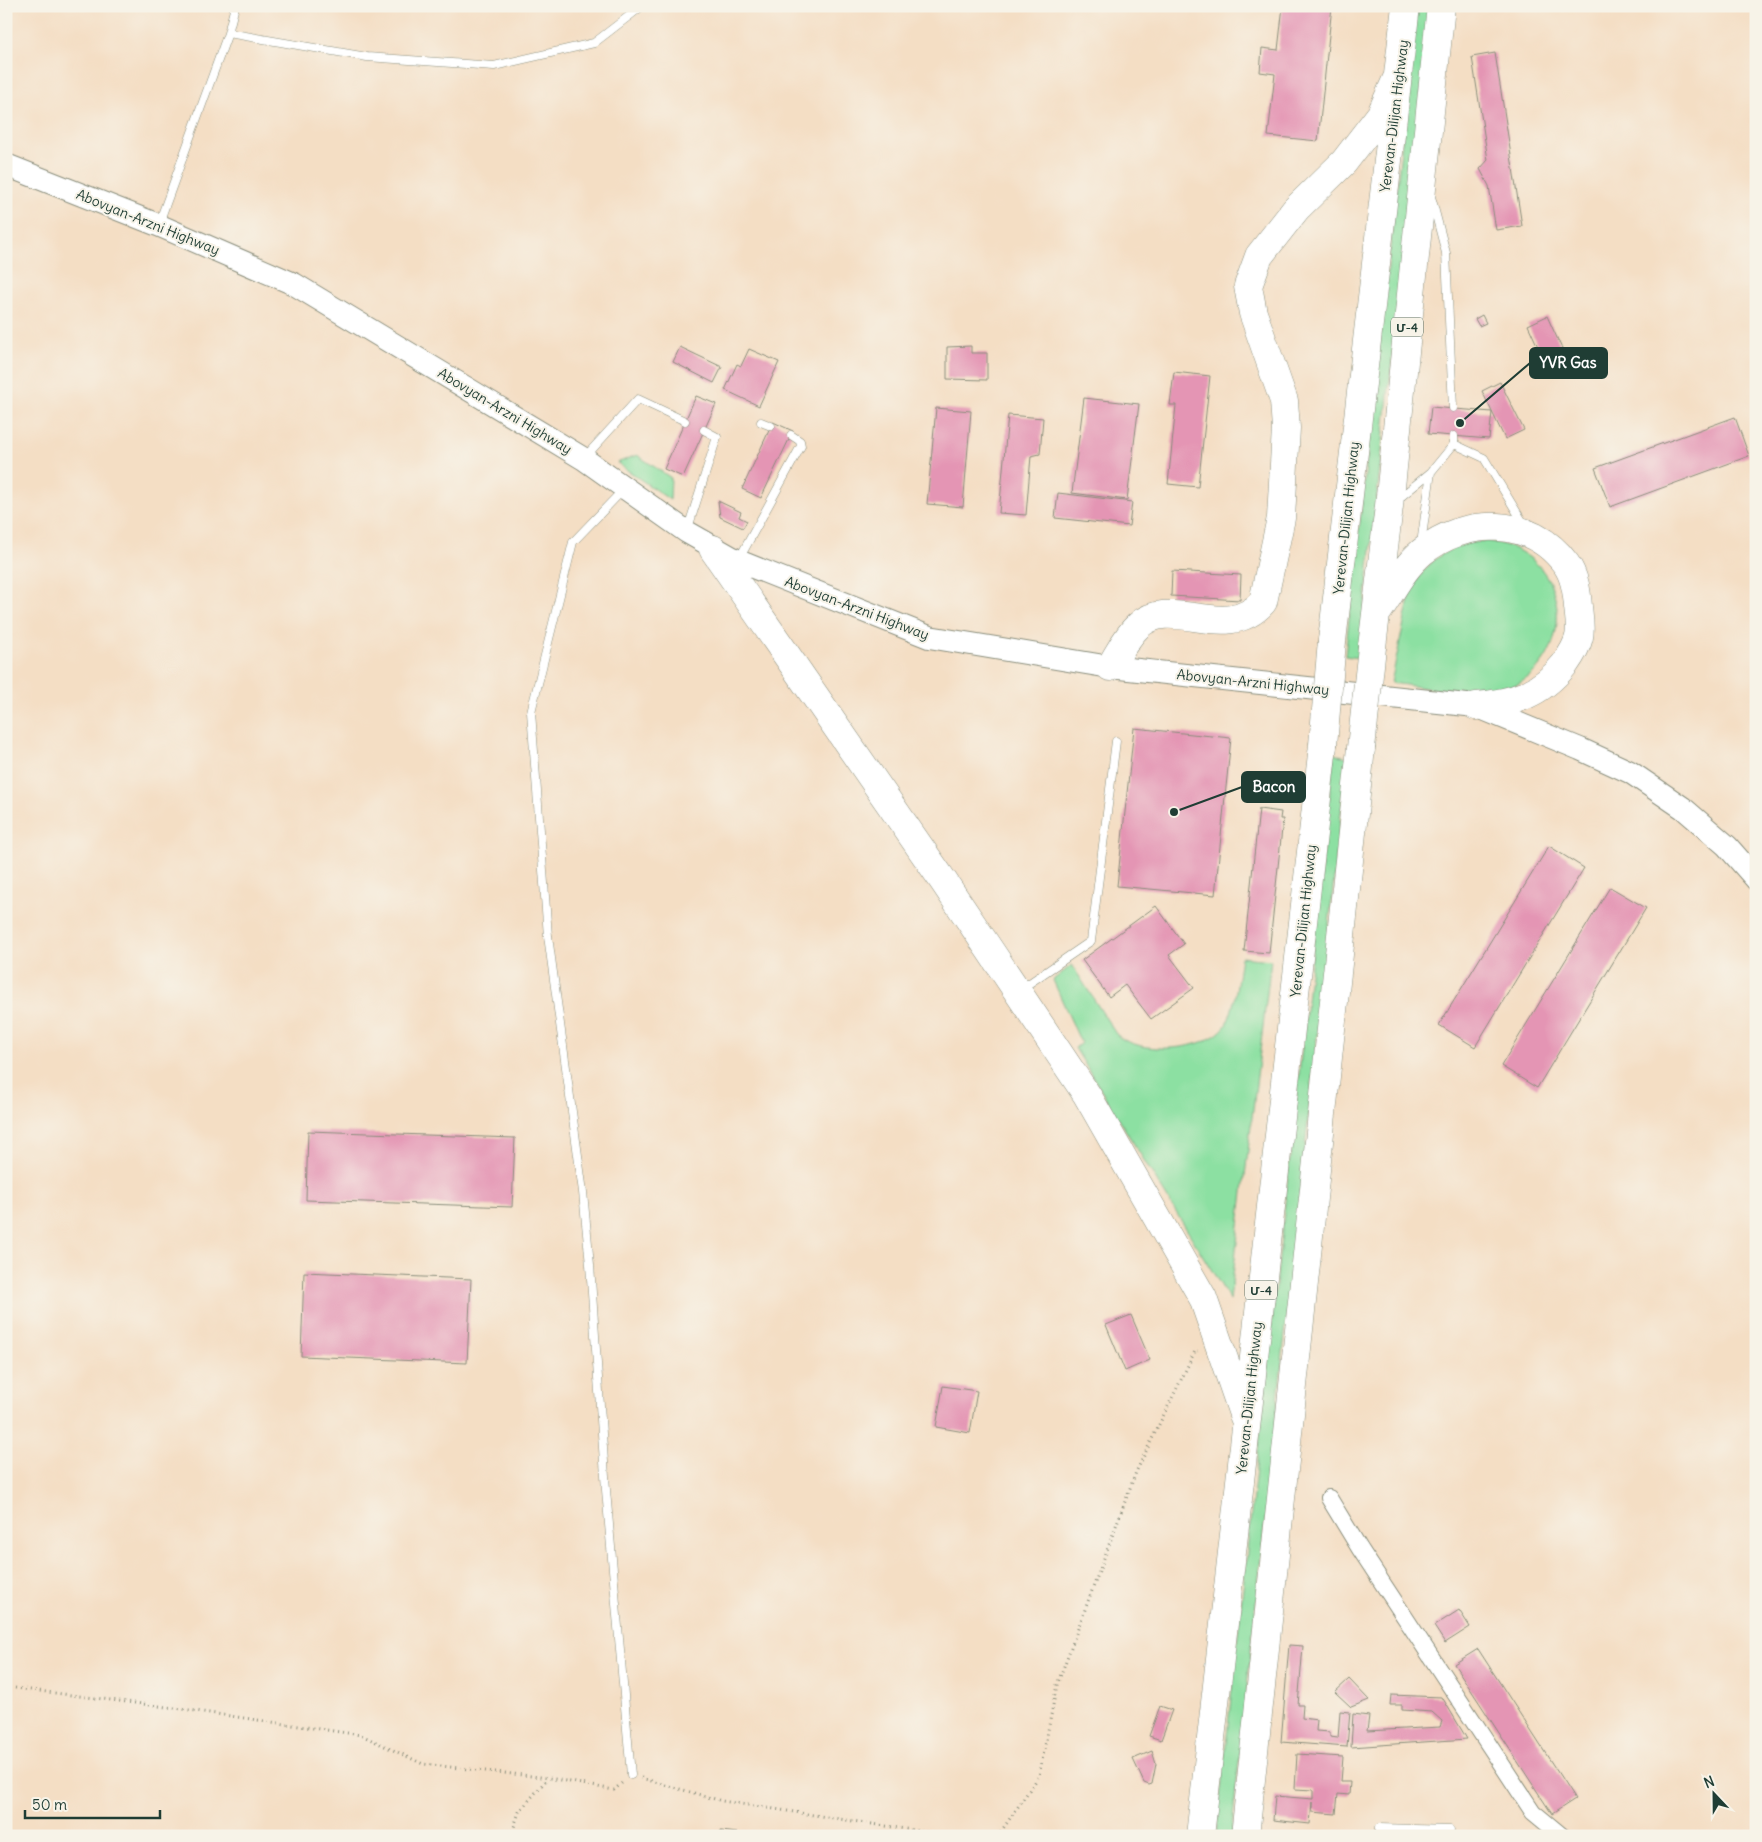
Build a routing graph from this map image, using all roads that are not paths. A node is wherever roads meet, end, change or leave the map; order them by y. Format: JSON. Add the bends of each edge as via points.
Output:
{"nodes":[{"id":1,"x":234,"y":6,"type":"edge"},
{"id":2,"x":642,"y":6,"type":"edge"},
{"id":3,"x":1406,"y":6,"type":"edge"},
{"id":4,"x":1441,"y":6,"type":"edge"},
{"id":5,"x":228,"y":34,"type":"junction"},
{"id":6,"x":1398,"y":76,"type":"junction"},
{"id":7,"x":6,"y":165,"type":"edge"},
{"id":8,"x":1423,"y":168,"type":"junction"},
{"id":9,"x":158,"y":225,"type":"junction"},
{"id":10,"x":1453,"y":408,"type":"dead end"},
{"id":11,"x":685,"y":421,"type":"dead end"},
{"id":12,"x":761,"y":422,"type":"dead end"},
{"id":13,"x":771,"y":426,"type":"dead end"},
{"id":14,"x":704,"y":430,"type":"dead end"},
{"id":15,"x":791,"y":435,"type":"dead end"},
{"id":16,"x":584,"y":459,"type":"junction"},
{"id":17,"x":1431,"y":472,"type":"junction"},
{"id":18,"x":624,"y":489,"type":"junction"},
{"id":19,"x":1389,"y":506,"type":"junction"},
{"id":20,"x":687,"y":532,"type":"junction"},
{"id":21,"x":1530,"y":535,"type":"junction"},
{"id":22,"x":713,"y":549,"type":"junction"},
{"id":23,"x":1420,"y":554,"type":"junction"},
{"id":24,"x":738,"y":561,"type":"junction"},
{"id":25,"x":1377,"y":613,"type":"junction"},
{"id":26,"x":1110,"y":667,"type":"junction"},
{"id":27,"x":1476,"y":706,"type":"junction"},
{"id":28,"x":1116,"y":741,"type":"dead end"},
{"id":29,"x":1756,"y":880,"type":"edge"},
{"id":30,"x":1017,"y":991,"type":"junction"},
{"id":31,"x":1246,"y":1424,"type":"junction"},
{"id":32,"x":1329,"y":1498,"type":"dead end"},
{"id":33,"x":631,"y":1775,"type":"road end"},
{"id":34,"x":1450,"y":1830,"type":"dead end"},
{"id":35,"x":1200,"y":1836,"type":"edge"},
{"id":36,"x":1246,"y":1836,"type":"edge"},
{"id":37,"x":1379,"y":1836,"type":"edge"},
{"id":38,"x":1562,"y":1836,"type":"edge"}],
"edges":[{"from":1,"to":5,"type":"lane"},
{"from":2,"to":5,"type":"lane","via":[[594,43],[494,66],[367,57]]},
{"from":3,"to":6,"type":"highway","name":"Yerevan-Dilijan Highway","number":"Մ-4"},
{"from":4,"to":8,"type":"highway","number":"Մ-4"},
{"from":5,"to":9,"type":"lane"},
{"from":6,"to":26,"type":"highway","via":[[1381,114],[1344,162],[1296,209],[1259,256],[1248,286],[1253,313],[1284,401],[1286,428],[1280,518],[1263,602],[1255,611],[1234,619],[1158,615],[1139,625]]},
{"from":6,"to":31,"type":"highway","name":"Yerevan-Dilijan Highway","number":"Մ-4","bridge":true},
{"from":7,"to":9,"type":"main road","name":"Abovyan-Arzni Highway"},
{"from":8,"to":10,"type":"lane","via":[[1446,253]]},
{"from":8,"to":19,"type":"highway","number":"Մ-4"},
{"from":9,"to":16,"type":"main road","name":"Abovyan-Arzni Highway","via":[[294,284]]},
{"from":11,"to":16,"type":"lane","via":[[638,399]]},
{"from":12,"to":13,"type":"lane"},
{"from":14,"to":20,"type":"lane","via":[[717,437]]},
{"from":15,"to":24,"type":"lane","via":[[800,441],[801,446]]},
{"from":16,"to":18,"type":"main road","name":"Abovyan-Arzni Highway"},
{"from":17,"to":19,"type":"lane"},
{"from":17,"to":21,"type":"lane","via":[[1454,440],[1484,458]]},
{"from":17,"to":23,"type":"lane"},
{"from":18,"to":20,"type":"main road","name":"Abovyan-Arzni Highway"},
{"from":18,"to":33,"type":"lane","via":[[573,542],[531,712],[548,936],[590,1265]]},
{"from":19,"to":25,"type":"highway","number":"Մ-4"},
{"from":20,"to":22,"type":"main road","name":"Abovyan-Arzni Highway"},
{"from":21,"to":23,"type":"highway","via":[[1493,526],[1466,528],[1434,543]]},
{"from":21,"to":27,"type":"highway","via":[[1552,549],[1567,565],[1577,588],[1579,637],[1570,656],[1545,685],[1519,699]]},
{"from":22,"to":24,"type":"main road","name":"Abovyan-Arzni Highway"},
{"from":22,"to":30,"type":"highway"},
{"from":23,"to":25,"type":"highway"},
{"from":24,"to":26,"type":"main road","name":"Abovyan-Arzni Highway","via":[[929,637]]},
{"from":25,"to":36,"type":"highway","number":"Մ-4","bridge":true},
{"from":26,"to":27,"type":"main road","name":"Abovyan-Arzni Highway"},
{"from":27,"to":29,"type":"main road","name":"Abovyan-Arzni Highway","via":[[1630,772],[1690,814],[1727,846]]},
{"from":28,"to":30,"type":"lane","via":[[1091,941]]},
{"from":30,"to":31,"type":"highway","via":[[1087,1095],[1198,1289]]},
{"from":31,"to":35,"type":"highway","name":"Yerevan-Dilijan Highway","number":"Մ-4"},
{"from":32,"to":38,"type":"street","via":[[1533,1812]]},
{"from":34,"to":37,"type":"lane","via":[[1379,1828]]}]}
